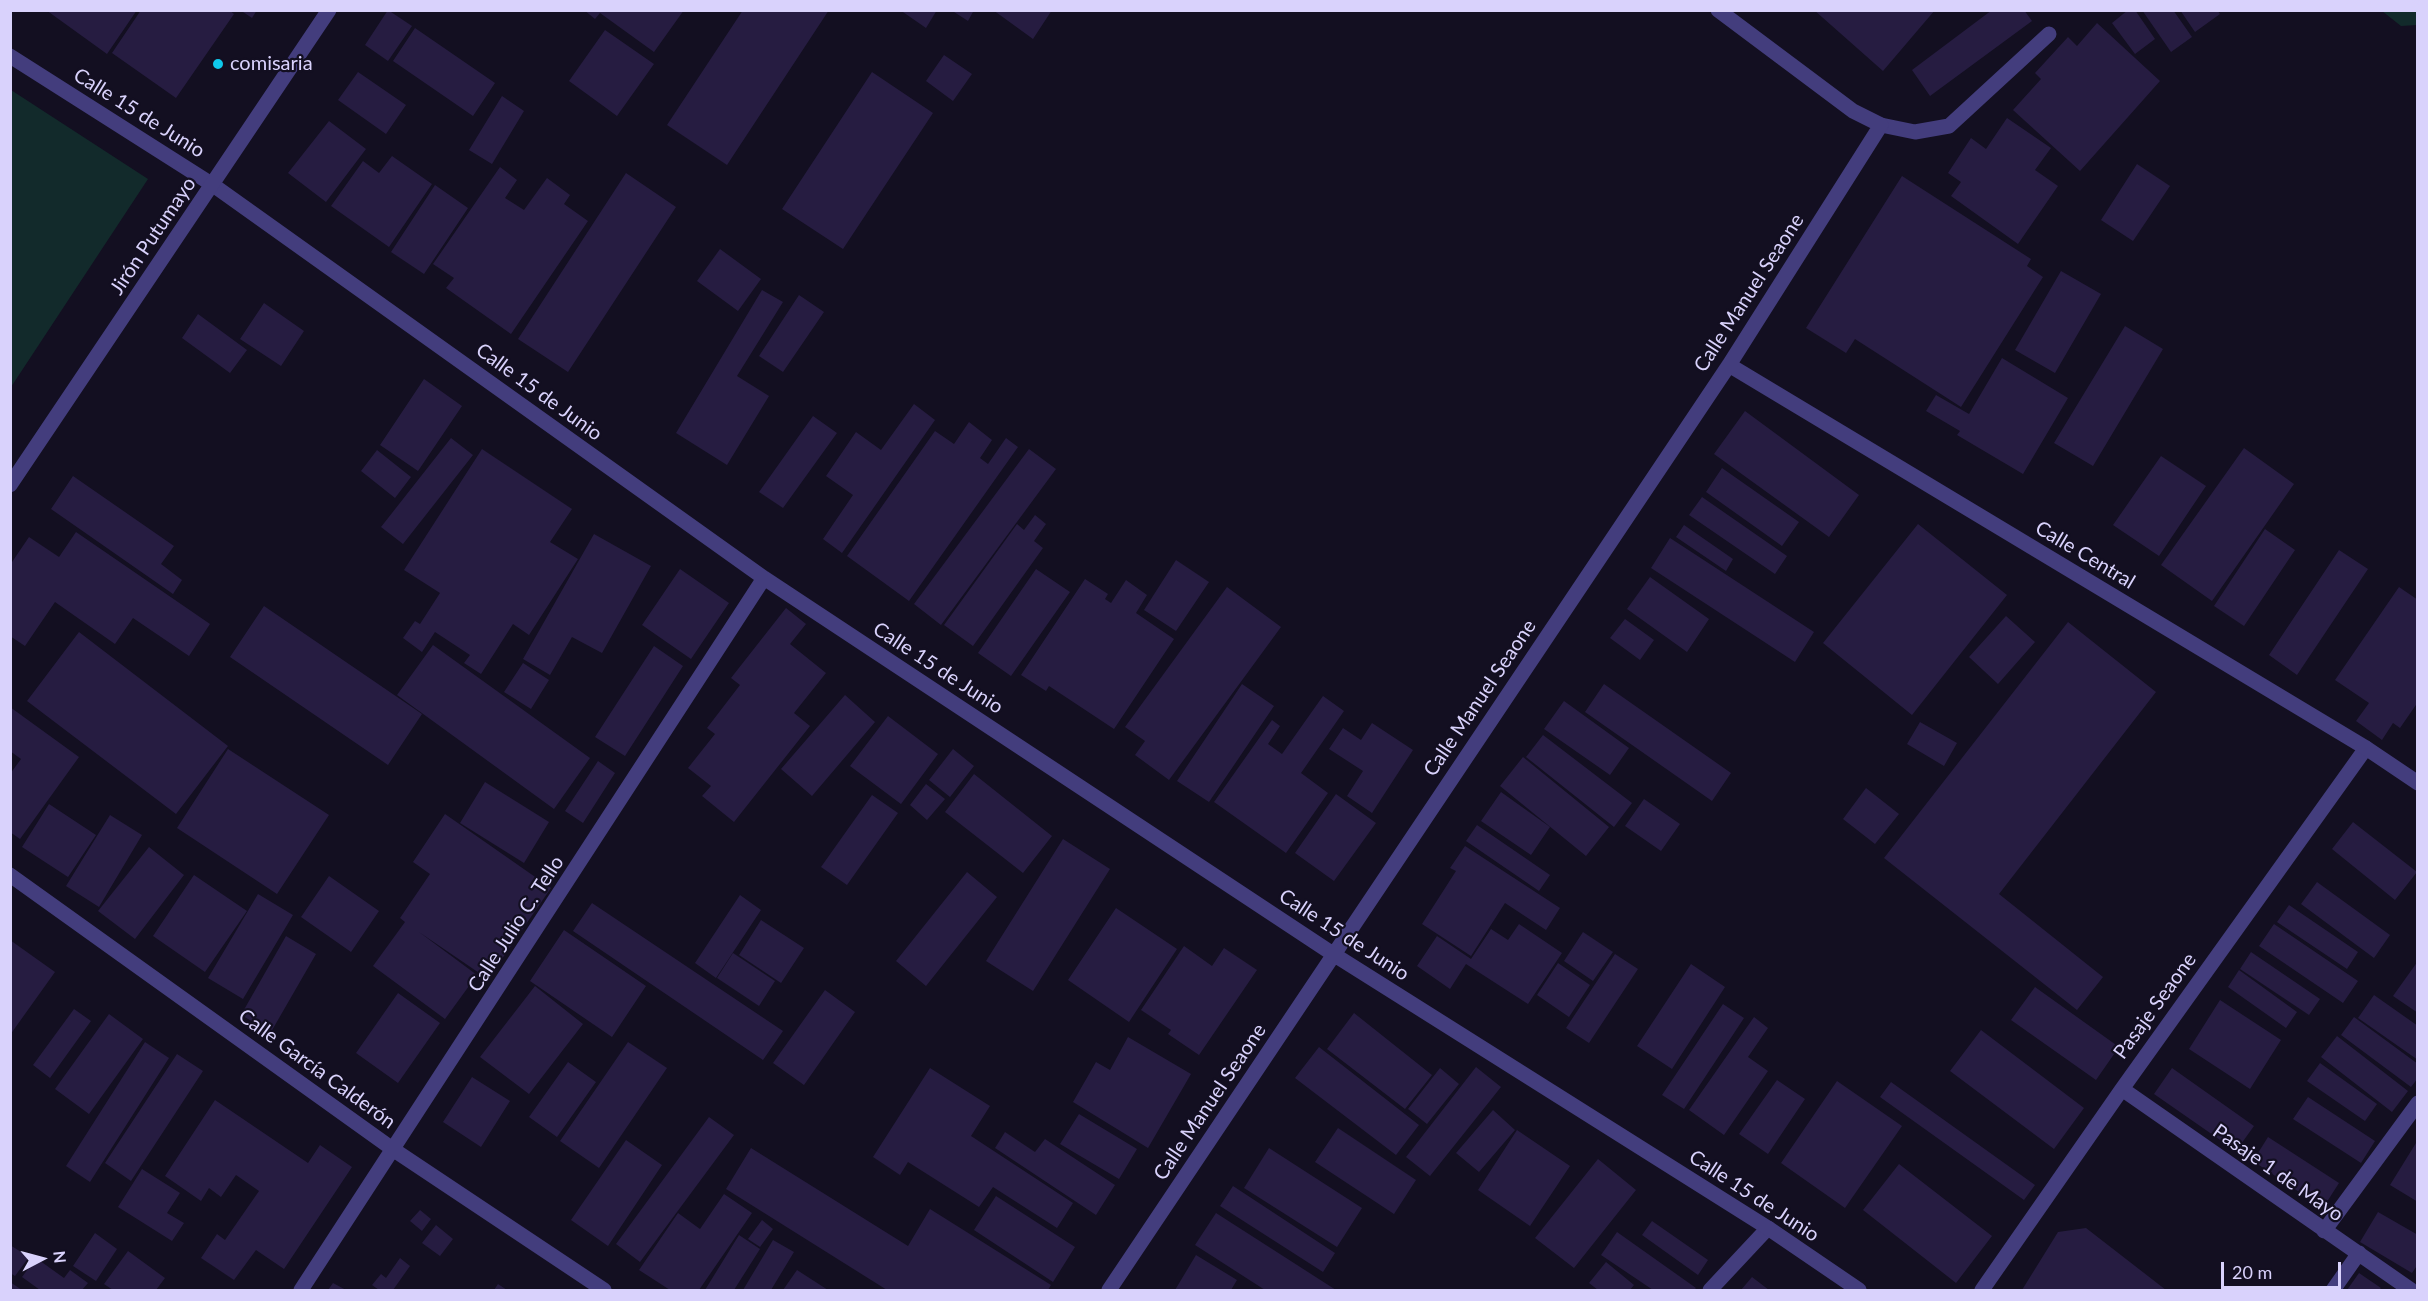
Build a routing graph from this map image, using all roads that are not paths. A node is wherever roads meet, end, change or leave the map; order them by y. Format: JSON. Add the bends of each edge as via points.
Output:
{"nodes":[{"id":1,"x":329,"y":10,"type":"edge"},
{"id":2,"x":1718,"y":10,"type":"edge"},
{"id":3,"x":2049,"y":34,"type":"dead end"},
{"id":4,"x":10,"y":56,"type":"edge"},
{"id":5,"x":1881,"y":125,"type":"junction"},
{"id":6,"x":213,"y":185,"type":"junction"},
{"id":7,"x":1729,"y":365,"type":"junction"},
{"id":8,"x":10,"y":485,"type":"edge"},
{"id":9,"x":764,"y":578,"type":"junction"},
{"id":10,"x":2366,"y":748,"type":"junction"},
{"id":11,"x":2418,"y":783,"type":"edge"},
{"id":12,"x":10,"y":875,"type":"edge"},
{"id":13,"x":1333,"y":954,"type":"junction"},
{"id":14,"x":2122,"y":1089,"type":"junction"},
{"id":15,"x":2418,"y":1103,"type":"edge"},
{"id":16,"x":394,"y":1150,"type":"junction"},
{"id":17,"x":1768,"y":1228,"type":"junction"},
{"id":18,"x":2324,"y":1231,"type":"junction"},
{"id":19,"x":2359,"y":1253,"type":"junction"},
{"id":20,"x":301,"y":1290,"type":"edge"},
{"id":21,"x":604,"y":1290,"type":"edge"},
{"id":22,"x":1109,"y":1290,"type":"edge"},
{"id":23,"x":1710,"y":1290,"type":"edge"},
{"id":24,"x":1858,"y":1290,"type":"edge"},
{"id":25,"x":1982,"y":1290,"type":"edge"},
{"id":26,"x":2333,"y":1290,"type":"edge"},
{"id":27,"x":2411,"y":1290,"type":"edge"}],
"edges":[{"from":1,"to":6,"type":"street","name":"Jirón Putumayo"},
{"from":2,"to":5,"type":"street","via":[[1853,111]]},
{"from":3,"to":5,"type":"street","via":[[1949,126],[1916,132]]},
{"from":4,"to":6,"type":"street","name":"Calle 15 de Junio"},
{"from":5,"to":7,"type":"street","name":"Calle Manuel Seaone"},
{"from":6,"to":8,"type":"street","name":"Jirón Putumayo"},
{"from":6,"to":9,"type":"street","name":"Calle 15 de Junio"},
{"from":7,"to":10,"type":"street","name":"Calle Central"},
{"from":7,"to":13,"type":"street","name":"Calle Manuel Seaone"},
{"from":9,"to":13,"type":"street","name":"Calle 15 de Junio"},
{"from":9,"to":16,"type":"street","name":"Calle Julio C. Tello"},
{"from":10,"to":11,"type":"street","name":"Calle Central"},
{"from":10,"to":14,"type":"street","name":"Pasaje Seaone"},
{"from":12,"to":16,"type":"street","name":"Calle García Calderón"},
{"from":13,"to":17,"type":"street","name":"Calle 15 de Junio"},
{"from":13,"to":22,"type":"street","name":"Calle Manuel Seaone"},
{"from":14,"to":18,"type":"street","name":"Pasaje 1 de Mayo"},
{"from":14,"to":25,"type":"street","name":"Pasaje Seaone"},
{"from":15,"to":18,"type":"street"},
{"from":16,"to":20,"type":"street","name":"Calle Julio C. Tello"},
{"from":16,"to":21,"type":"street","name":"Calle García Calderón"},
{"from":17,"to":23,"type":"street"},
{"from":17,"to":24,"type":"street","name":"Calle 15 de Junio"},
{"from":18,"to":19,"type":"street","name":"Pasaje 1 de Mayo"},
{"from":19,"to":26,"type":"street"},
{"from":19,"to":27,"type":"street","name":"Pasaje 1 de Mayo"}]}
